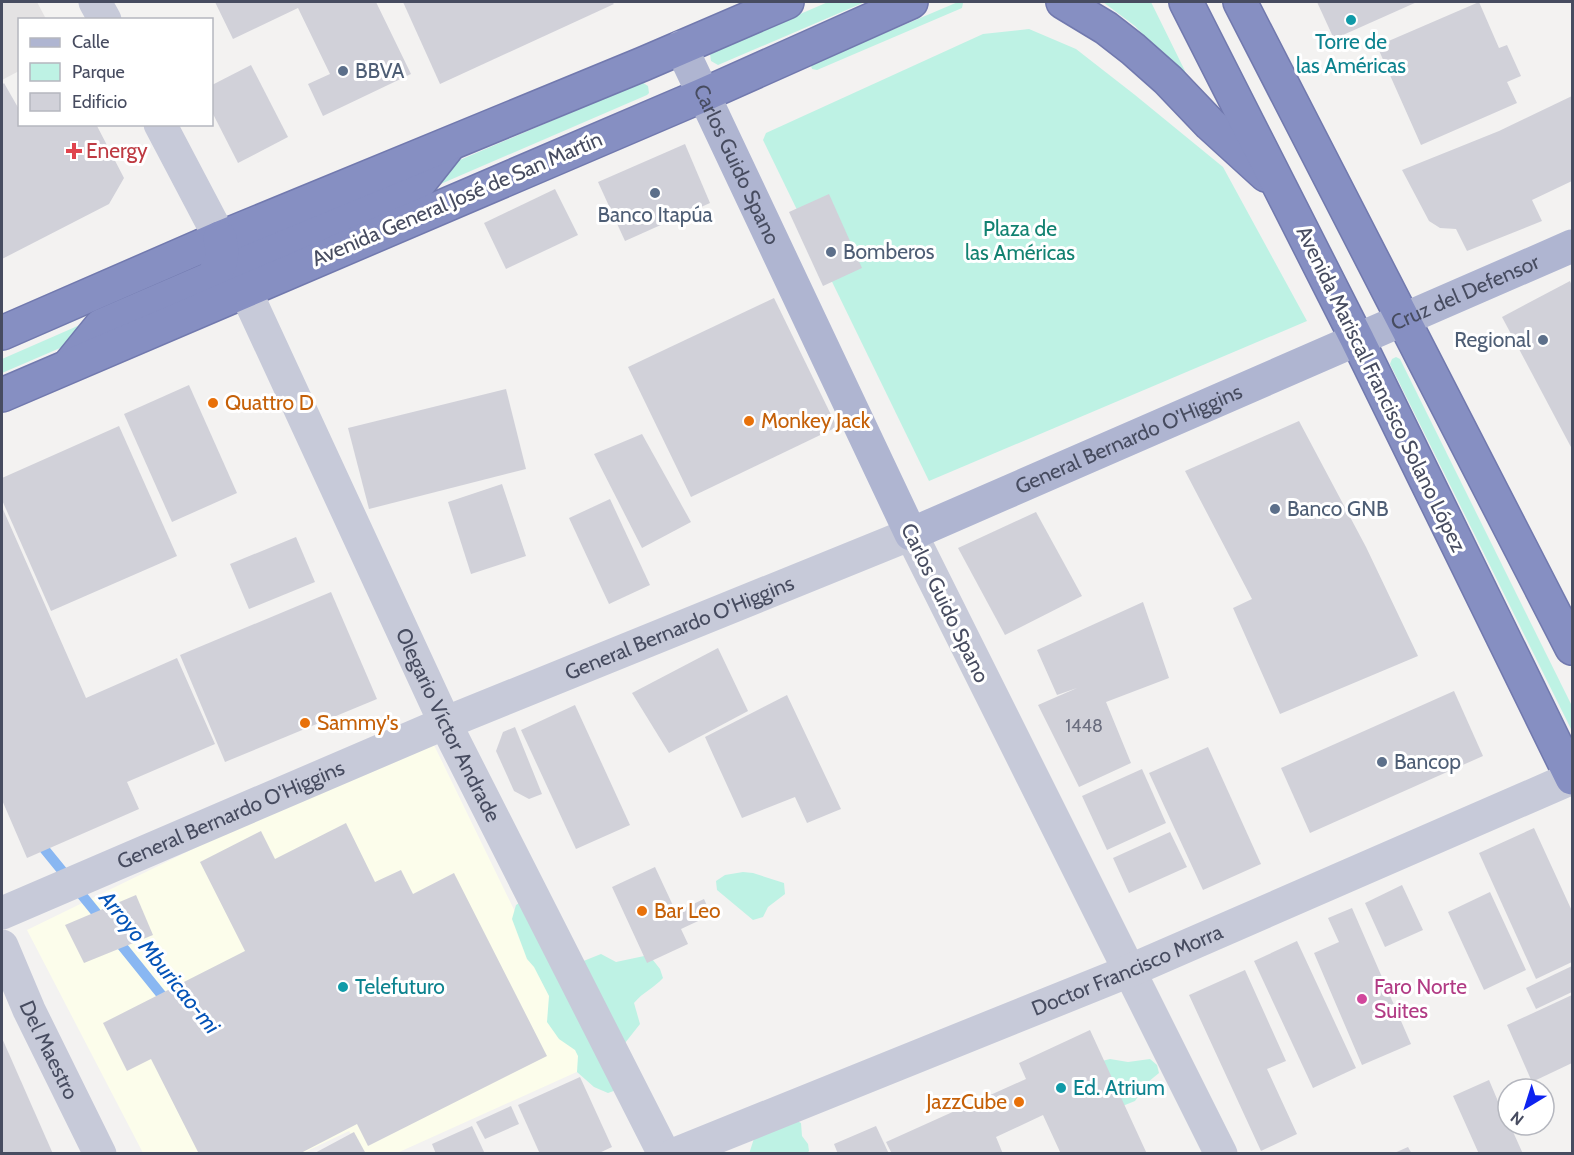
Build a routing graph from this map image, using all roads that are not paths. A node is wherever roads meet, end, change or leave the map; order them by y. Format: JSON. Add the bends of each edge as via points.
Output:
{"nodes":[{"id":1,"x":95,"y":2,"type":"edge"},
{"id":2,"x":787,"y":2,"type":"edge"},
{"id":3,"x":912,"y":2,"type":"edge"},
{"id":4,"x":1063,"y":2,"type":"edge"},
{"id":5,"x":1186,"y":2,"type":"edge"},
{"id":6,"x":1240,"y":2,"type":"edge"},
{"id":7,"x":104,"y":18,"type":"edge"},
{"id":8,"x":681,"y":47,"type":"junction"},
{"id":9,"x":703,"y":94,"type":"junction"},
{"id":10,"x":161,"y":126,"type":"edge"},
{"id":11,"x":452,"y":142,"type":"junction"},
{"id":12,"x":1282,"y":190,"type":"junction"},
{"id":13,"x":220,"y":238,"type":"junction"},
{"id":14,"x":1572,"y":246,"type":"edge"},
{"id":15,"x":245,"y":290,"type":"junction"},
{"id":16,"x":1402,"y":319,"type":"junction"},
{"id":17,"x":2,"y":333,"type":"edge"},
{"id":18,"x":1357,"y":339,"type":"junction"},
{"id":19,"x":67,"y":367,"type":"junction"},
{"id":20,"x":2,"y":395,"type":"edge"},
{"id":21,"x":911,"y":534,"type":"junction"},
{"id":22,"x":1572,"y":648,"type":"edge"},
{"id":23,"x":446,"y":723,"type":"junction"},
{"id":24,"x":1564,"y":782,"type":"edge"},
{"id":25,"x":2,"y":913,"type":"edge"},
{"id":26,"x":2,"y":946,"type":"edge"},
{"id":27,"x":1129,"y":971,"type":"junction"},
{"id":28,"x":100,"y":1154,"type":"edge"},
{"id":29,"x":664,"y":1154,"type":"edge"},
{"id":30,"x":675,"y":1154,"type":"edge"},
{"id":31,"x":1221,"y":1154,"type":"edge"}],
"edges":[{"from":1,"to":7,"type":"street"},
{"from":2,"to":8,"type":"highway"},
{"from":3,"to":9,"type":"highway","name":"Avenida General José de San Martín"},
{"from":4,"to":12,"type":"highway","via":[[1133,49]]},
{"from":5,"to":12,"type":"highway","name":"Avenida Mariscal Francisco Solano López"},
{"from":6,"to":16,"type":"highway"},
{"from":8,"to":9,"type":"main road","name":"Carlos Guido Spano"},
{"from":8,"to":11,"type":"highway"},
{"from":9,"to":15,"type":"highway","name":"Avenida General José de San Martín"},
{"from":9,"to":21,"type":"main road","name":"Carlos Guido Spano"},
{"from":10,"to":13,"type":"street"},
{"from":11,"to":13,"type":"highway"},
{"from":11,"to":15,"type":"highway","via":[[419,183],[243,260],[238,272]]},
{"from":12,"to":18,"type":"highway","name":"Avenida Mariscal Francisco Solano López"},
{"from":13,"to":17,"type":"highway"},
{"from":13,"to":19,"type":"highway","via":[[223,256],[210,279],[101,326]]},
{"from":14,"to":16,"type":"main road","name":"Cruz del Defensor"},
{"from":15,"to":19,"type":"highway","name":"Avenida General José de San Martín"},
{"from":15,"to":23,"type":"street","name":"Olegario Víctor Andrade"},
{"from":16,"to":18,"type":"main road","name":"Cruz del Defensor"},
{"from":16,"to":22,"type":"highway"},
{"from":18,"to":21,"type":"main road","name":"General Bernardo O'Higgins"},
{"from":18,"to":24,"type":"highway","name":"Avenida Mariscal Francisco Solano López"},
{"from":19,"to":20,"type":"highway","name":"Avenida General José de San Martín"},
{"from":21,"to":23,"type":"street","name":"General Bernardo O'Higgins"},
{"from":21,"to":27,"type":"street","name":"Carlos Guido Spano"},
{"from":23,"to":25,"type":"street","name":"General Bernardo O'Higgins"},
{"from":23,"to":29,"type":"street","name":"Olegario Víctor Andrade"},
{"from":24,"to":27,"type":"street","name":"Doctor Francisco Morra"},
{"from":26,"to":28,"type":"street","name":"Del Maestro"},
{"from":27,"to":30,"type":"street","name":"Doctor Francisco Morra"},
{"from":27,"to":31,"type":"street","name":"Carlos Guido Spano"}]}
